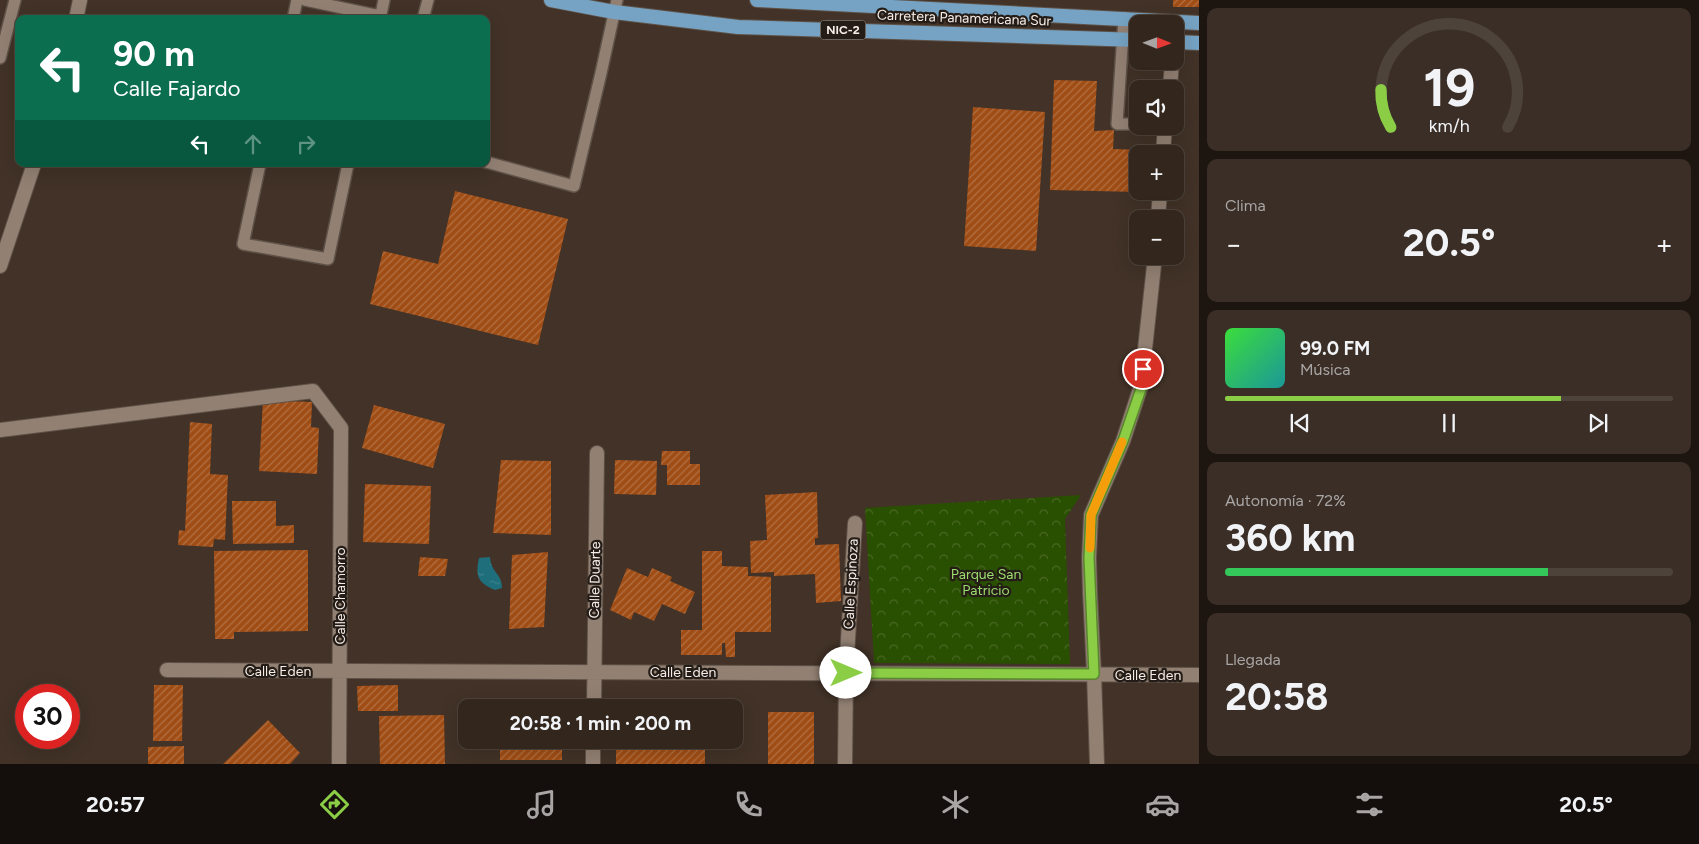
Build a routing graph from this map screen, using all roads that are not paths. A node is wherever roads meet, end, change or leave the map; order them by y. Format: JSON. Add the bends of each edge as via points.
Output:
{"nodes":[{"id":1,"x":15,"y":0,"type":"edge"},
{"id":2,"x":80,"y":0,"type":"edge"},
{"id":3,"x":297,"y":0,"type":"edge"},
{"id":4,"x":305,"y":0,"type":"edge"},
{"id":5,"x":384,"y":0,"type":"edge"},
{"id":6,"x":428,"y":0,"type":"edge"},
{"id":7,"x":551,"y":0,"type":"edge"},
{"id":8,"x":757,"y":0,"type":"edge"},
{"id":9,"x":616,"y":6,"type":"edge"},
{"id":10,"x":77,"y":15,"type":"edge"},
{"id":11,"x":294,"y":15,"type":"edge"},
{"id":12,"x":368,"y":15,"type":"edge"},
{"id":13,"x":381,"y":15,"type":"edge"},
{"id":14,"x":424,"y":15,"type":"edge"},
{"id":15,"x":1124,"y":18,"type":"junction"},
{"id":16,"x":1129,"y":18,"type":"edge"},
{"id":17,"x":1184,"y":22,"type":"edge"},
{"id":18,"x":1199,"y":23,"type":"edge"},
{"id":19,"x":1123,"y":40,"type":"junction"},
{"id":20,"x":1129,"y":40,"type":"edge"},
{"id":21,"x":1184,"y":42,"type":"edge"},
{"id":22,"x":1199,"y":43,"type":"edge"},
{"id":23,"x":0,"y":58,"type":"edge"},
{"id":24,"x":1129,"y":124,"type":"edge"},
{"id":25,"x":490,"y":163,"type":"edge"},
{"id":26,"x":33,"y":167,"type":"edge"},
{"id":27,"x":259,"y":167,"type":"edge"},
{"id":28,"x":347,"y":167,"type":"edge"},
{"id":29,"x":1154,"y":265,"type":"edge"},
{"id":30,"x":0,"y":266,"type":"edge"},
{"id":31,"x":0,"y":430,"type":"edge"},
{"id":32,"x":597,"y":453,"type":"dead end"},
{"id":33,"x":855,"y":523,"type":"dead end"},
{"id":34,"x":167,"y":670,"type":"dead end"},
{"id":35,"x":340,"y":671,"type":"junction"},
{"id":36,"x":594,"y":672,"type":"junction"},
{"id":37,"x":846,"y":673,"type":"junction"},
{"id":38,"x":1094,"y":674,"type":"junction"},
{"id":39,"x":1199,"y":675,"type":"edge"},
{"id":40,"x":594,"y":699,"type":"edge"},
{"id":41,"x":593,"y":749,"type":"edge"},
{"id":42,"x":339,"y":764,"type":"edge"},
{"id":43,"x":593,"y":764,"type":"edge"},
{"id":44,"x":845,"y":764,"type":"edge"},
{"id":45,"x":1096,"y":764,"type":"edge"}],
"edges":[{"from":1,"to":23,"type":"lane"},
{"from":2,"to":10,"type":"street"},
{"from":3,"to":11,"type":"lane"},
{"from":4,"to":12,"type":"lane"},
{"from":5,"to":13,"type":"lane"},
{"from":6,"to":14,"type":"lane"},
{"from":7,"to":9,"type":"highway","name":"Carretera Panamericana Sur","number":"NIC-2"},
{"from":8,"to":15,"type":"highway","name":"Carretera Panamericana Sur","number":"NIC-2"},
{"from":9,"to":19,"type":"highway","name":"Carretera Panamericana Sur","number":"NIC-2","via":[[738,27]]},
{"from":9,"to":25,"type":"lane","via":[[574,186]]},
{"from":15,"to":16,"type":"highway","name":"Carretera Panamericana Sur","number":"NIC-2"},
{"from":15,"to":19,"type":"lane"},
{"from":17,"to":18,"type":"highway","name":"Carretera Panamericana Sur","number":"NIC-2"},
{"from":19,"to":20,"type":"highway","name":"Carretera Panamericana Sur","number":"NIC-2"},
{"from":19,"to":24,"type":"lane","via":[[1116,124]]},
{"from":21,"to":22,"type":"highway"},
{"from":26,"to":30,"type":"street"},
{"from":27,"to":28,"type":"lane","via":[[242,244],[328,259]]},
{"from":29,"to":38,"type":"street","via":[[1142,386],[1123,441],[1091,515],[1089,558]]},
{"from":31,"to":35,"type":"street","name":"Calle Chamorro","via":[[312,391],[341,428]]},
{"from":32,"to":36,"type":"street","name":"Calle Duarte"},
{"from":33,"to":37,"type":"street","name":"Calle Espinoza"},
{"from":34,"to":35,"type":"street","name":"Calle Eden"},
{"from":35,"to":36,"type":"street","name":"Calle Eden"},
{"from":35,"to":42,"type":"street","name":"Calle Chamorro"},
{"from":36,"to":37,"type":"street","name":"Calle Eden"},
{"from":36,"to":40,"type":"street","name":"Calle Duarte"},
{"from":37,"to":38,"type":"street","name":"Calle Eden"},
{"from":37,"to":44,"type":"street","name":"Calle Espinoza"},
{"from":38,"to":39,"type":"street","name":"Calle Eden"},
{"from":38,"to":45,"type":"street"},
{"from":41,"to":43,"type":"street"}]}
